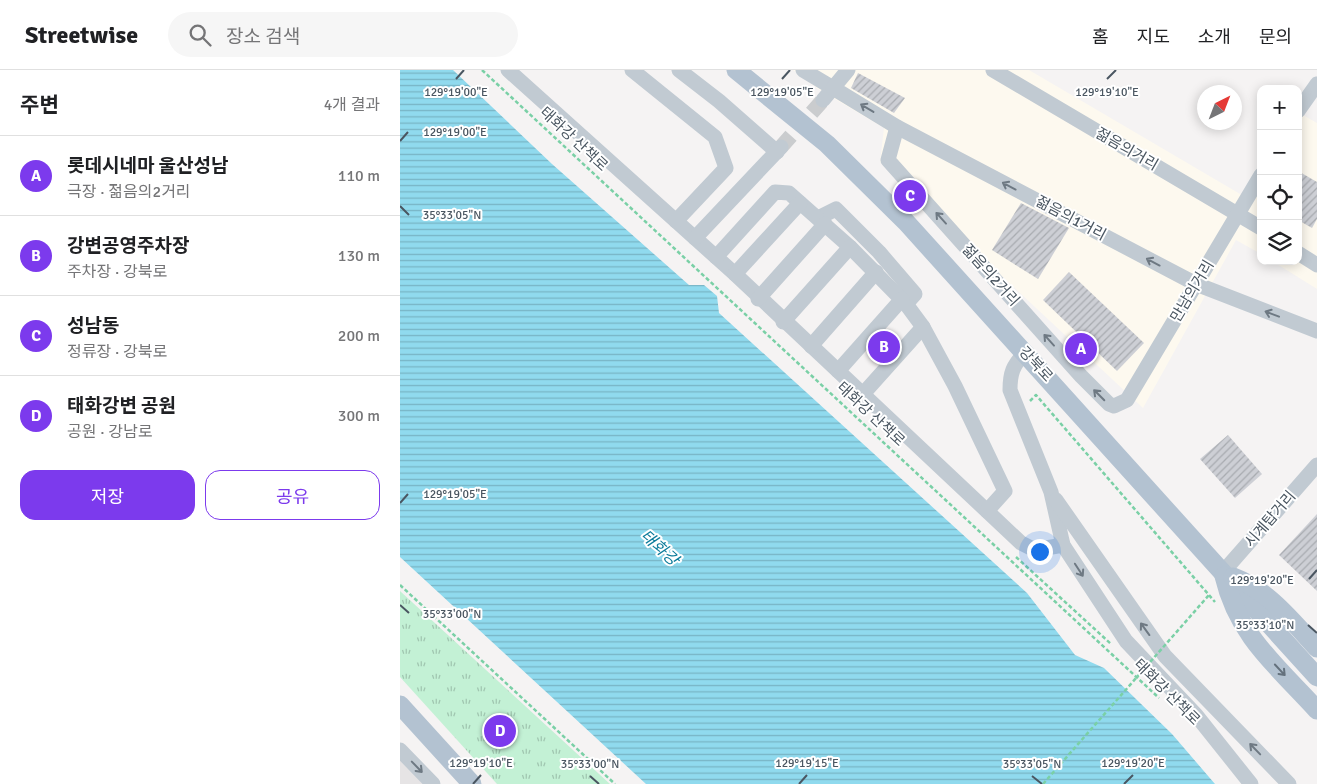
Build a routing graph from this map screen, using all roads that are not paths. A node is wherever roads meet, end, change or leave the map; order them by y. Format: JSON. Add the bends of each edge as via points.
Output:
{"nodes":[{"id":1,"x":508,"y":70,"type":"edge"},
{"id":2,"x":632,"y":70,"type":"edge"},
{"id":3,"x":679,"y":70,"type":"edge"},
{"id":4,"x":736,"y":70,"type":"edge"},
{"id":5,"x":803,"y":70,"type":"edge"},
{"id":6,"x":848,"y":70,"type":"edge"},
{"id":7,"x":993,"y":70,"type":"edge"},
{"id":8,"x":1314,"y":92,"type":"edge"},
{"id":9,"x":828,"y":94,"type":"junction"},
{"id":10,"x":1302,"y":106,"type":"edge"},
{"id":11,"x":897,"y":127,"type":"junction"},
{"id":12,"x":1257,"y":182,"type":"edge"},
{"id":13,"x":800,"y":203,"type":"junction"},
{"id":14,"x":1238,"y":214,"type":"junction"},
{"id":15,"x":676,"y":220,"type":"junction"},
{"id":16,"x":821,"y":221,"type":"junction"},
{"id":17,"x":1257,"y":226,"type":"edge"},
{"id":18,"x":695,"y":238,"type":"junction"},
{"id":19,"x":850,"y":247,"type":"junction"},
{"id":20,"x":1302,"y":255,"type":"edge"},
{"id":21,"x":716,"y":257,"type":"junction"},
{"id":22,"x":1317,"y":264,"type":"edge"},
{"id":23,"x":876,"y":272,"type":"junction"},
{"id":24,"x":735,"y":274,"type":"junction"},
{"id":25,"x":1196,"y":284,"type":"junction"},
{"id":26,"x":758,"y":299,"type":"junction"},
{"id":27,"x":904,"y":301,"type":"junction"},
{"id":28,"x":783,"y":322,"type":"junction"},
{"id":29,"x":923,"y":327,"type":"junction"},
{"id":30,"x":1317,"y":332,"type":"edge"},
{"id":31,"x":811,"y":346,"type":"junction"},
{"id":32,"x":1025,"y":353,"type":"junction"},
{"id":33,"x":838,"y":371,"type":"junction"},
{"id":34,"x":1081,"y":376,"type":"junction"},
{"id":35,"x":1062,"y":393,"type":"junction"},
{"id":36,"x":862,"y":394,"type":"junction"},
{"id":37,"x":1121,"y":404,"type":"joint"},
{"id":38,"x":1317,"y":467,"type":"edge"},
{"id":39,"x":1051,"y":492,"type":"junction"},
{"id":40,"x":987,"y":511,"type":"junction"},
{"id":41,"x":1063,"y":545,"type":"junction"},
{"id":42,"x":1223,"y":572,"type":"junction"},
{"id":43,"x":1317,"y":648,"type":"edge"},
{"id":44,"x":1317,"y":677,"type":"edge"},
{"id":45,"x":400,"y":705,"type":"edge"},
{"id":46,"x":1317,"y":710,"type":"edge"},
{"id":47,"x":400,"y":750,"type":"edge"},
{"id":48,"x":433,"y":784,"type":"edge"},
{"id":49,"x":472,"y":784,"type":"edge"},
{"id":50,"x":1251,"y":784,"type":"edge"},
{"id":51,"x":1289,"y":784,"type":"edge"}],
"edges":[{"from":1,"to":15,"type":"street"},
{"from":2,"to":15,"type":"street","via":[[715,137],[726,168]]},
{"from":3,"to":18,"type":"street","via":[[779,150]]},
{"from":4,"to":32,"type":"main road","name":"강북로","via":[[827,144],[867,182]]},
{"from":5,"to":9,"type":"street"},
{"from":6,"to":9,"type":"street"},
{"from":7,"to":14,"type":"street","name":"젊음의거리"},
{"from":8,"to":10,"type":"street"},
{"from":11,"to":9,"type":"street","name":"젊음의1거리","one_way":true},
{"from":25,"to":11,"type":"street","name":"젊음의1거리","one_way":true},
{"from":34,"to":11,"type":"street","name":"젊음의2거리","one_way":true,"via":[[888,160]]},
{"from":12,"to":14,"type":"street","name":"만남의거리"},
{"from":13,"to":16,"type":"street"},
{"from":13,"to":21,"type":"street","via":[[789,193],[775,192]]},
{"from":13,"to":24,"type":"street"},
{"from":14,"to":17,"type":"street","name":"젊음의거리"},
{"from":14,"to":25,"type":"street","name":"만남의거리"},
{"from":15,"to":18,"type":"street"},
{"from":16,"to":19,"type":"street"},
{"from":16,"to":26,"type":"street"},
{"from":16,"to":27,"type":"street","via":[[836,209],[880,252],[915,294]]},
{"from":18,"to":21,"type":"street"},
{"from":19,"to":23,"type":"street"},
{"from":19,"to":28,"type":"street"},
{"from":20,"to":22,"type":"street"},
{"from":21,"to":24,"type":"street"},
{"from":23,"to":27,"type":"street"},
{"from":23,"to":31,"type":"street"},
{"from":24,"to":26,"type":"street"},
{"from":30,"to":25,"type":"street","name":"젊음의1거리","one_way":true},
{"from":25,"to":37,"type":"street","name":"만남의거리","via":[[1127,400]]},
{"from":26,"to":28,"type":"street"},
{"from":27,"to":29,"type":"street"},
{"from":27,"to":33,"type":"street"},
{"from":28,"to":31,"type":"street"},
{"from":29,"to":36,"type":"street"},
{"from":29,"to":40,"type":"street","via":[[1005,491]]},
{"from":31,"to":33,"type":"street"},
{"from":32,"to":35,"type":"main road","name":"강북로"},
{"from":32,"to":39,"type":"street","via":[[1014,364],[1010,390]]},
{"from":33,"to":36,"type":"street"},
{"from":34,"to":35,"type":"street"},
{"from":37,"to":34,"type":"street","name":"젊음의2거리","one_way":true,"via":[[1109,404]]},
{"from":35,"to":42,"type":"main road","name":"강북로"},
{"from":36,"to":40,"type":"street"},
{"from":38,"to":42,"type":"street","name":"시계탑거리"},
{"from":39,"to":41,"type":"street"},
{"from":51,"to":39,"type":"street","one_way":true,"via":[[1165,656]]},
{"from":40,"to":41,"type":"street","via":[[1020,543],[1035,550]]},
{"from":41,"to":50,"type":"street","one_way":true,"via":[[1126,641],[1196,715]]},
{"from":42,"to":43,"type":"main road","via":[[1243,580],[1279,607]]},
{"from":42,"to":44,"type":"main road","name":"강북로"},
{"from":42,"to":46,"type":"main road","one_way":true,"via":[[1228,596],[1247,634]]},
{"from":45,"to":49,"type":"main road"},
{"from":47,"to":48,"type":"street","one_way":true}]}
